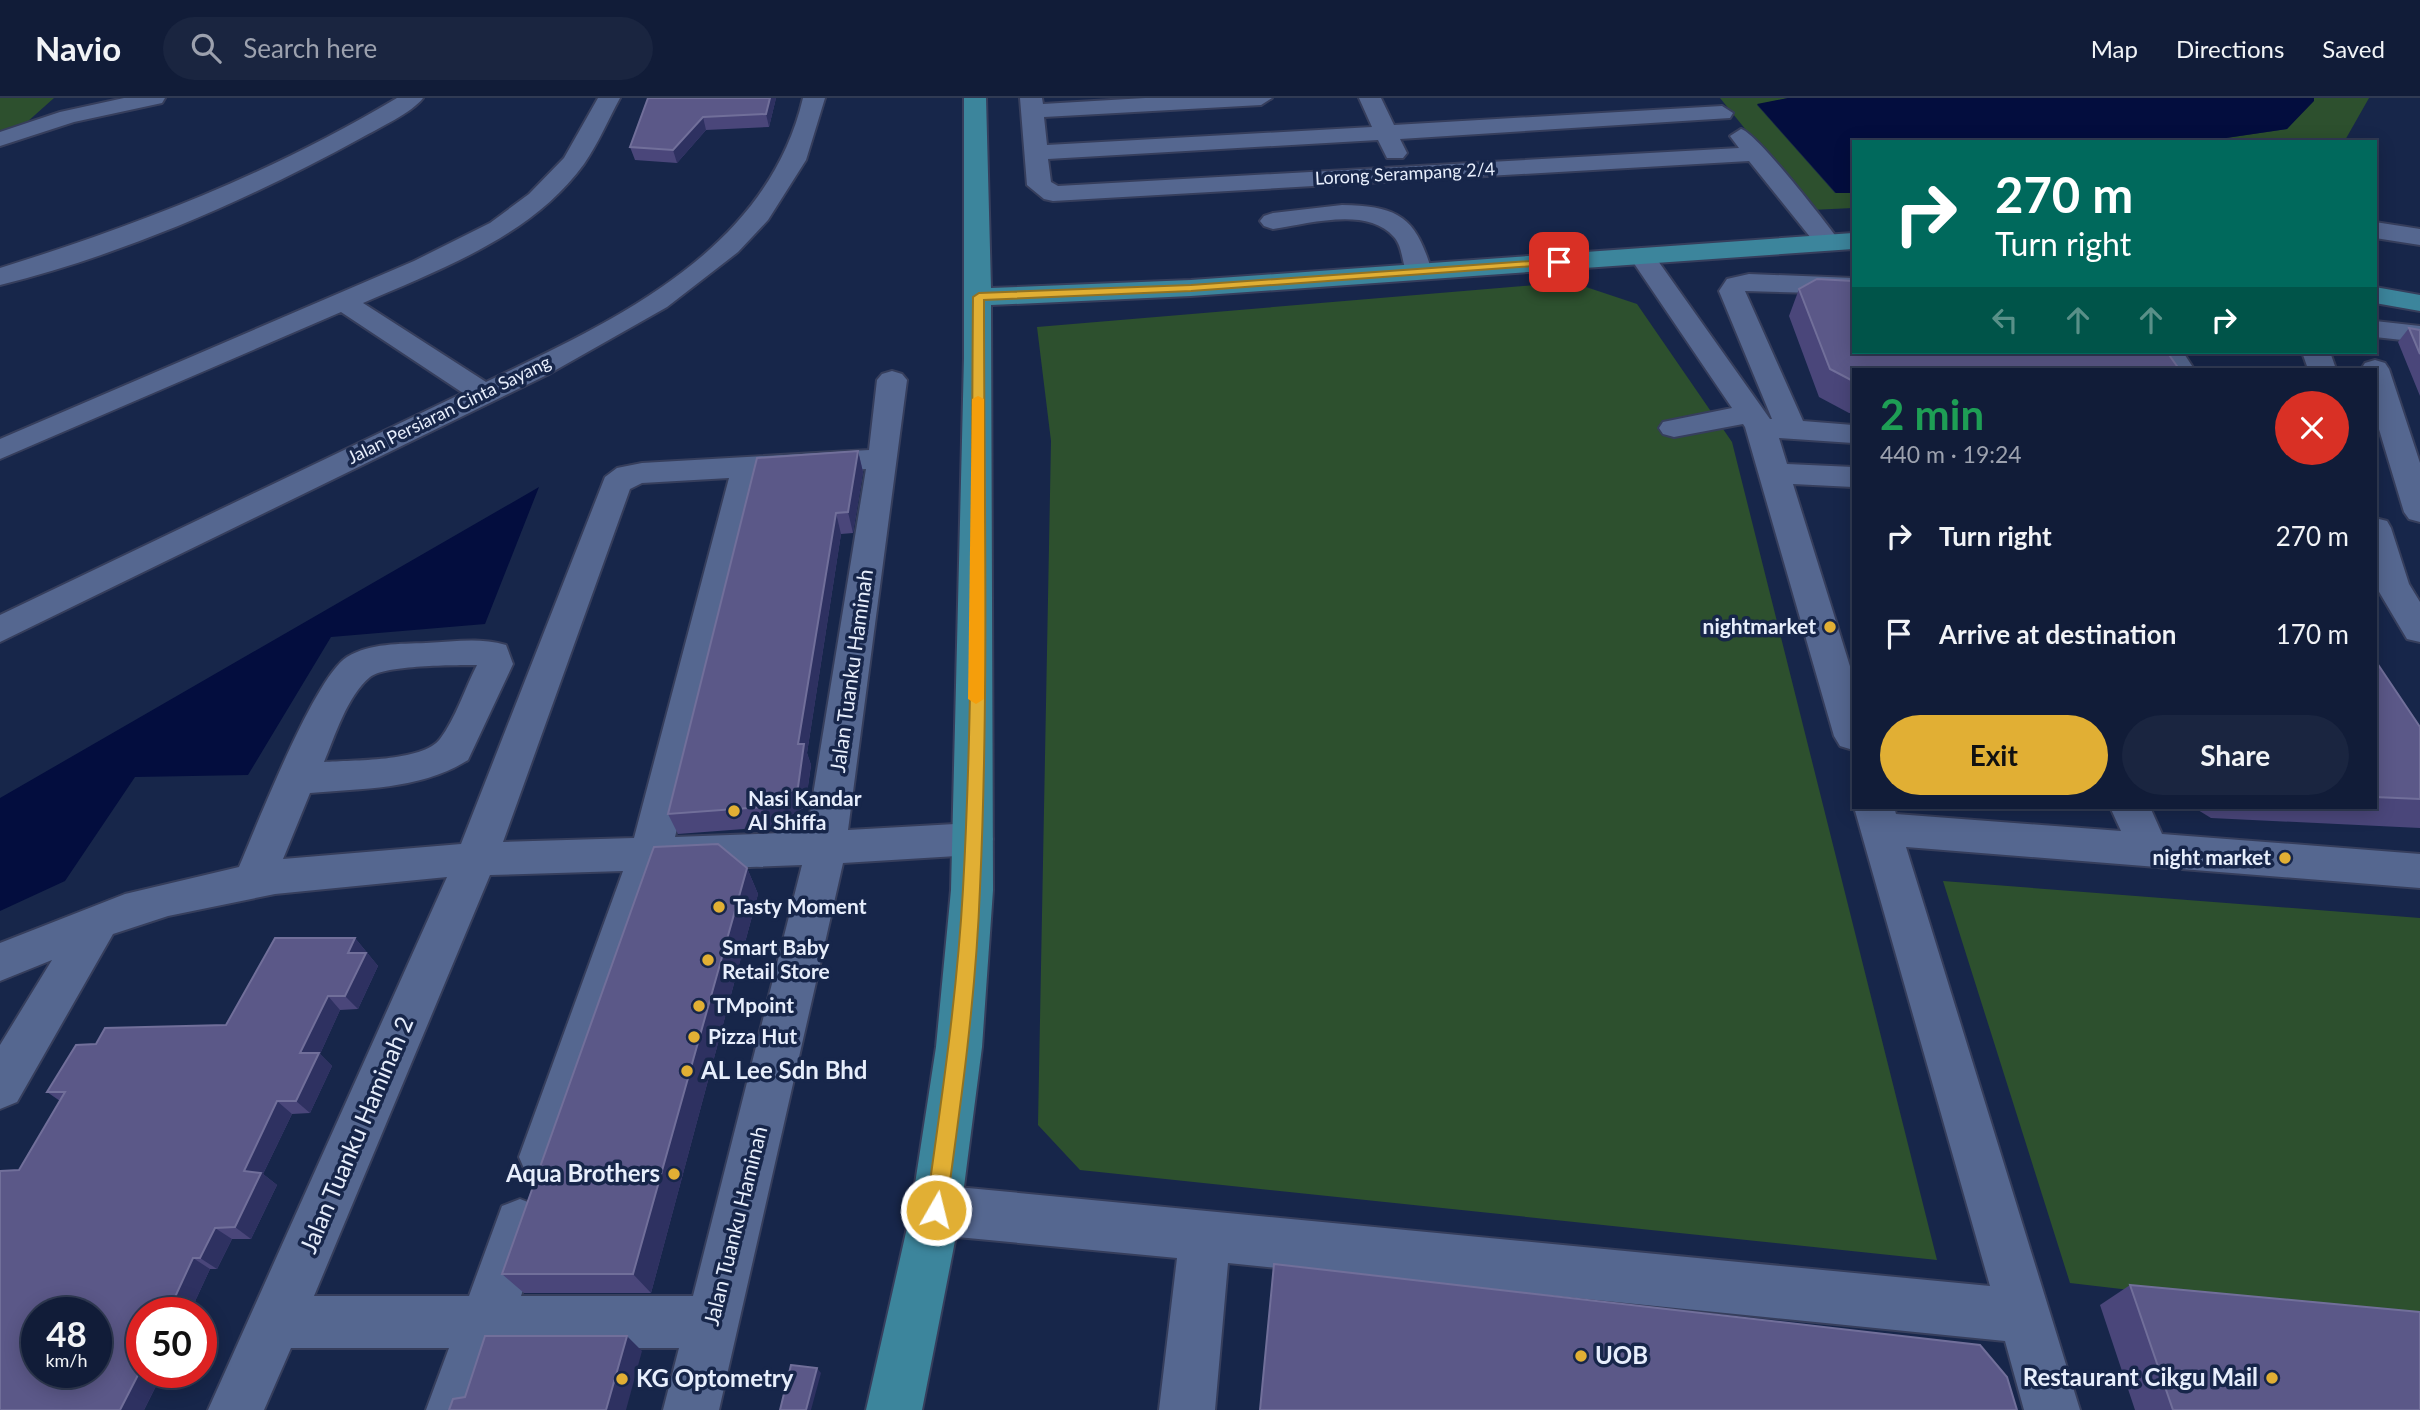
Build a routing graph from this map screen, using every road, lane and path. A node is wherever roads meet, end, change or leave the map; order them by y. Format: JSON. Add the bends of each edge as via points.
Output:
{"nodes":[{"id":1,"x":154,"y":98,"type":"edge"},
{"id":2,"x":412,"y":98,"type":"edge"},
{"id":3,"x":609,"y":98,"type":"edge"},
{"id":4,"x":814,"y":98,"type":"edge"},
{"id":5,"x":975,"y":98,"type":"edge"},
{"id":6,"x":1261,"y":98,"type":"edge"},
{"id":7,"x":1370,"y":98,"type":"edge"},
{"id":8,"x":1032,"y":104,"type":"edge"},
{"id":9,"x":1715,"y":106,"type":"edge"},
{"id":10,"x":1386,"y":132,"type":"junction"},
{"id":11,"x":0,"y":139,"type":"edge"},
{"id":12,"x":1037,"y":153,"type":"junction"},
{"id":13,"x":1757,"y":154,"type":"junction"},
{"id":14,"x":1405,"y":174,"type":"junction"},
{"id":15,"x":1273,"y":221,"type":"dead end"},
{"id":16,"x":2377,"y":230,"type":"edge"},
{"id":17,"x":975,"y":236,"type":"junction"},
{"id":18,"x":2420,"y":237,"type":"edge"},
{"id":19,"x":1840,"y":242,"type":"edge"},
{"id":20,"x":1642,"y":256,"type":"junction"},
{"id":21,"x":1419,"y":272,"type":"junction"},
{"id":22,"x":0,"y":276,"type":"edge"},
{"id":23,"x":1852,"y":286,"type":"edge"},
{"id":24,"x":1064,"y":295,"type":"junction"},
{"id":25,"x":2377,"y":295,"type":"edge"},
{"id":26,"x":979,"y":297,"type":"junction"},
{"id":27,"x":344,"y":302,"type":"junction"},
{"id":28,"x":2420,"y":303,"type":"edge"},
{"id":29,"x":2377,"y":329,"type":"edge"},
{"id":30,"x":2420,"y":334,"type":"edge"},
{"id":31,"x":978,"y":358,"type":"junction"},
{"id":32,"x":2377,"y":375,"type":"edge"},
{"id":33,"x":891,"y":380,"type":"dead end"},
{"id":34,"x":484,"y":394,"type":"junction"},
{"id":35,"x":1756,"y":420,"type":"junction"},
{"id":36,"x":1674,"y":428,"type":"dead end"},
{"id":37,"x":1792,"y":430,"type":"junction"},
{"id":38,"x":1852,"y":434,"type":"edge"},
{"id":39,"x":0,"y":450,"type":"edge"},
{"id":40,"x":883,"y":459,"type":"junction"},
{"id":41,"x":747,"y":467,"type":"junction"},
{"id":42,"x":1775,"y":473,"type":"junction"},
{"id":43,"x":1851,"y":484,"type":"edge"},
{"id":44,"x":2420,"y":512,"type":"edge"},
{"id":45,"x":2377,"y":541,"type":"edge"},
{"id":46,"x":2381,"y":566,"type":"edge"},
{"id":47,"x":0,"y":630,"type":"edge"},
{"id":48,"x":2420,"y":630,"type":"edge"},
{"id":49,"x":1852,"y":733,"type":"edge"},
{"id":50,"x":298,"y":779,"type":"junction"},
{"id":51,"x":2131,"y":809,"type":"edge"},
{"id":52,"x":1878,"y":818,"type":"edge"},
{"id":53,"x":973,"y":839,"type":"junction"},
{"id":54,"x":826,"y":848,"type":"junction"},
{"id":55,"x":2149,"y":850,"type":"junction"},
{"id":56,"x":650,"y":854,"type":"junction"},
{"id":57,"x":476,"y":859,"type":"junction"},
{"id":58,"x":2420,"y":871,"type":"edge"},
{"id":59,"x":253,"y":883,"type":"junction"},
{"id":60,"x":97,"y":923,"type":"junction"},
{"id":61,"x":0,"y":962,"type":"edge"},
{"id":62,"x":0,"y":1087,"type":"edge"},
{"id":63,"x":936,"y":1210,"type":"junction"},
{"id":64,"x":1205,"y":1236,"type":"junction"},
{"id":65,"x":2023,"y":1316,"type":"junction"},
{"id":66,"x":276,"y":1322,"type":"junction"},
{"id":67,"x":713,"y":1322,"type":"junction"},
{"id":68,"x":485,"y":1323,"type":"junction"},
{"id":69,"x":236,"y":1410,"type":"edge"},
{"id":70,"x":454,"y":1410,"type":"edge"},
{"id":71,"x":691,"y":1410,"type":"edge"},
{"id":72,"x":894,"y":1410,"type":"edge"},
{"id":73,"x":1187,"y":1410,"type":"edge"},
{"id":74,"x":2052,"y":1410,"type":"edge"}],
"edges":[{"from":1,"to":11,"type":"street","via":[[68,117]]},
{"from":2,"to":22,"type":"street","via":[[296,161],[181,214]]},
{"from":3,"to":27,"type":"street","via":[[574,161],[516,216],[467,246]]},
{"from":4,"to":34,"type":"street","name":"Jalan Persiaran Cinta Sayang","via":[[796,160],[730,246],[602,333]]},
{"from":5,"to":17,"type":"main road"},
{"from":6,"to":8,"type":"street"},
{"from":7,"to":10,"type":"street"},
{"from":8,"to":12,"type":"street"},
{"from":9,"to":10,"type":"street"},
{"from":9,"to":13,"type":"street"},
{"from":10,"to":12,"type":"street"},
{"from":10,"to":14,"type":"street"},
{"from":12,"to":14,"type":"street","name":"Lorong Serampang 2/4","via":[[1039,185],[1053,194]]},
{"from":13,"to":14,"type":"street","name":"Lorong Serampang 2/4"},
{"from":13,"to":19,"type":"street"},
{"from":15,"to":21,"type":"street","via":[[1354,213],[1384,219],[1405,232]]},
{"from":16,"to":18,"type":"street"},
{"from":17,"to":24,"type":"main road","via":[[996,274]]},
{"from":17,"to":26,"type":"main road"},
{"from":19,"to":20,"type":"main road"},
{"from":20,"to":21,"type":"main road"},
{"from":20,"to":35,"type":"street"},
{"from":21,"to":24,"type":"main road"},
{"from":23,"to":37,"type":"street","via":[[1749,282],[1732,291]]},
{"from":24,"to":26,"type":"main road"},
{"from":24,"to":31,"type":"main road","via":[[1006,314],[986,335]]},
{"from":25,"to":28,"type":"main road"},
{"from":26,"to":31,"type":"main road"},
{"from":27,"to":34,"type":"street"},
{"from":27,"to":39,"type":"street"},
{"from":29,"to":30,"type":"street"},
{"from":31,"to":53,"type":"main road"},
{"from":32,"to":44,"type":"street"},
{"from":33,"to":40,"type":"street","name":"Jalan Tuanku Haminah"},
{"from":34,"to":47,"type":"street","name":"Jalan Persiaran Cinta Sayang"},
{"from":35,"to":36,"type":"street"},
{"from":35,"to":37,"type":"street"},
{"from":35,"to":42,"type":"street"},
{"from":37,"to":38,"type":"street"},
{"from":40,"to":41,"type":"street","name":"Jalan Tuanku Haminah 2"},
{"from":40,"to":54,"type":"street","name":"Jalan Tuanku Haminah"},
{"from":41,"to":56,"type":"street"},
{"from":41,"to":57,"type":"street","name":"Jalan Tuanku Haminah 2","via":[[642,473],[628,475],[616,484]]},
{"from":42,"to":43,"type":"street"},
{"from":42,"to":49,"type":"street"},
{"from":45,"to":46,"type":"street"},
{"from":46,"to":48,"type":"street"},
{"from":50,"to":50,"type":"street","via":[[342,684],[355,668],[394,658],[493,654],[495,664],[454,750],[445,757],[424,766]]},
{"from":50,"to":59,"type":"street"},
{"from":51,"to":55,"type":"street"},
{"from":52,"to":55,"type":"street"},
{"from":52,"to":65,"type":"street"},
{"from":53,"to":54,"type":"street"},
{"from":53,"to":63,"type":"main road","via":[[959,1047]]},
{"from":54,"to":56,"type":"street"},
{"from":54,"to":67,"type":"street","name":"Jalan Tuanku Haminah"},
{"from":55,"to":58,"type":"street"},
{"from":56,"to":57,"type":"street"},
{"from":56,"to":68,"type":"street"},
{"from":57,"to":59,"type":"street"},
{"from":57,"to":66,"type":"street","name":"Jalan Tuanku Haminah 2"},
{"from":59,"to":60,"type":"street","via":[[166,899]]},
{"from":60,"to":61,"type":"street"},
{"from":60,"to":62,"type":"street"},
{"from":63,"to":64,"type":"street"},
{"from":63,"to":72,"type":"main road"},
{"from":64,"to":65,"type":"street"},
{"from":64,"to":73,"type":"street"},
{"from":65,"to":74,"type":"street"},
{"from":66,"to":68,"type":"street"},
{"from":66,"to":69,"type":"street","name":"Jalan Tuanku Haminah 2"},
{"from":67,"to":68,"type":"street"},
{"from":67,"to":71,"type":"street","name":"Jalan Tuanku Haminah"},
{"from":68,"to":70,"type":"street"}]}
